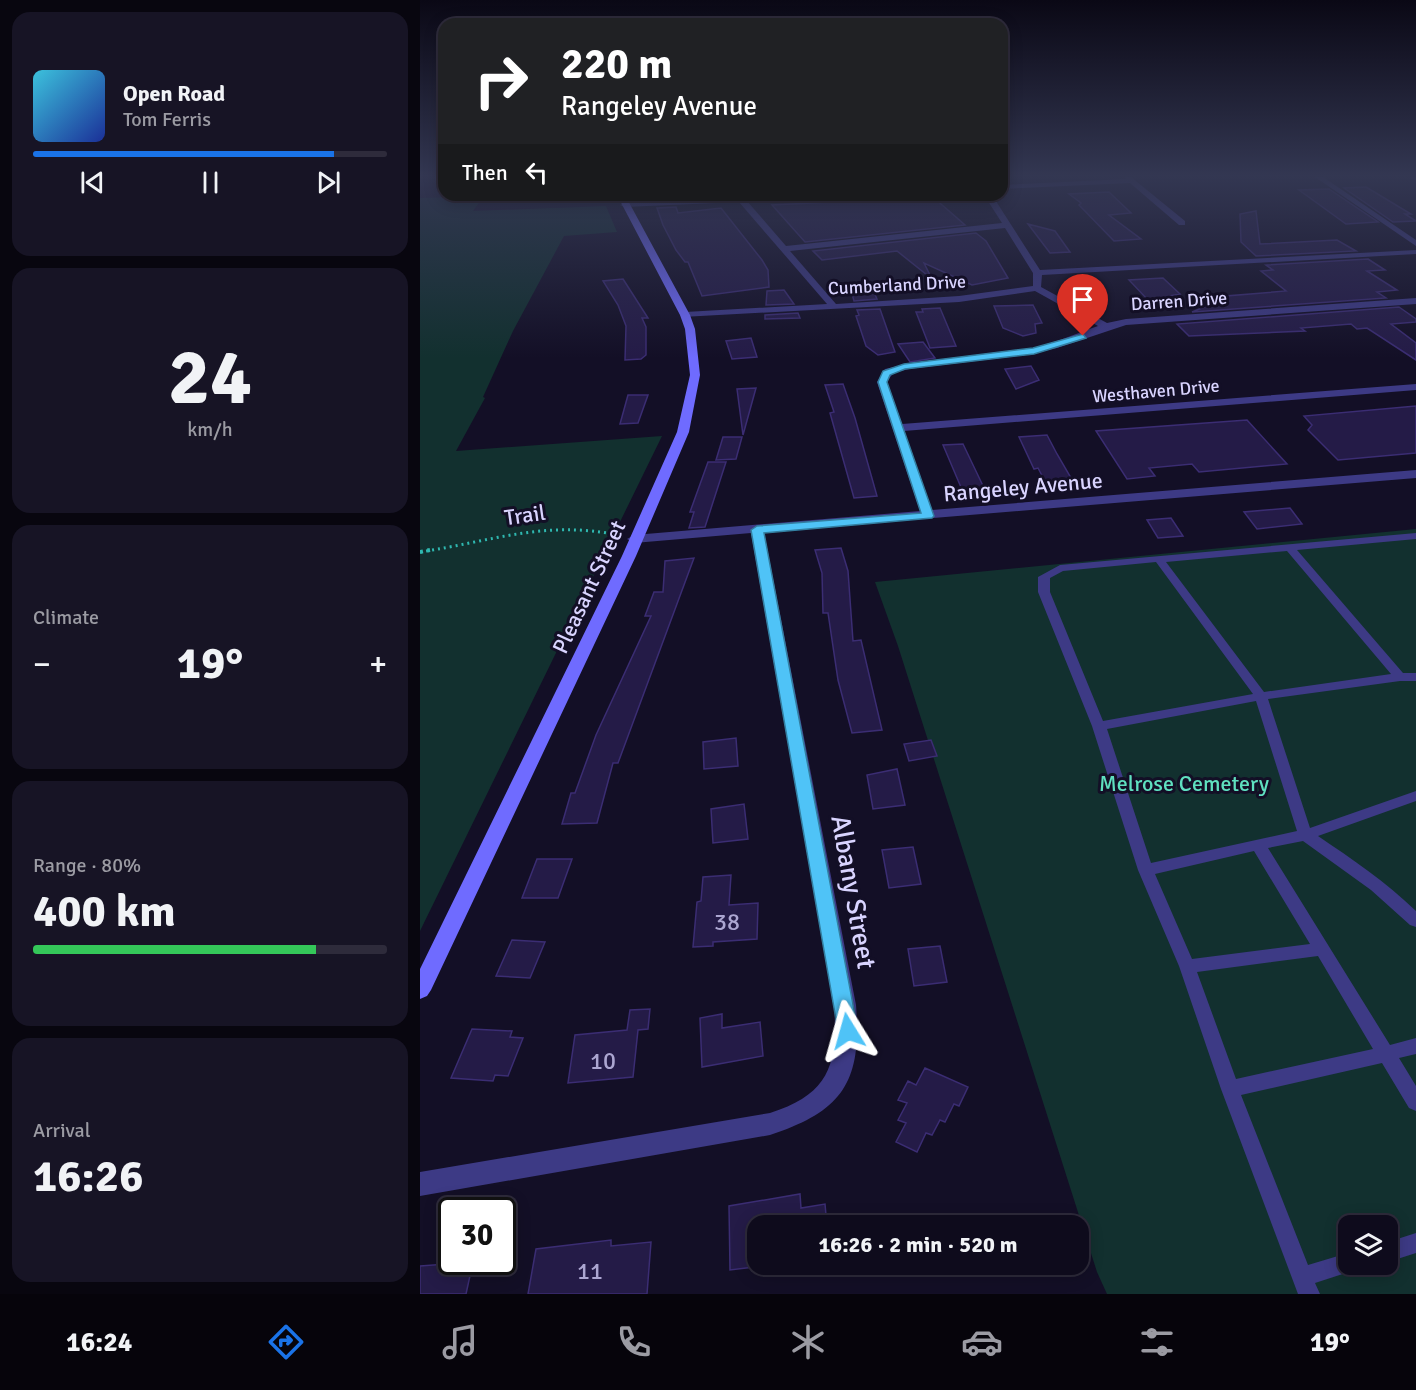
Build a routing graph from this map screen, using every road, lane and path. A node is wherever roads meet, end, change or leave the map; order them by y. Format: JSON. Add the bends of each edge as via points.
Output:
{"nodes":[{"id":1,"x":643,"y":237,"type":"edge"},
{"id":2,"x":774,"y":237,"type":"edge"},
{"id":3,"x":892,"y":237,"type":"edge"},
{"id":4,"x":1015,"y":237,"type":"edge"},
{"id":5,"x":784,"y":249,"type":"junction"},
{"id":6,"x":1416,"y":252,"type":"edge"},
{"id":7,"x":1037,"y":273,"type":"junction"},
{"id":8,"x":1036,"y":288,"type":"junction"},
{"id":9,"x":1416,"y":301,"type":"edge"},
{"id":10,"x":833,"y":306,"type":"junction"},
{"id":11,"x":685,"y":315,"type":"junction"},
{"id":12,"x":1105,"y":326,"type":"junction"},
{"id":13,"x":1416,"y":387,"type":"edge"},
{"id":14,"x":898,"y":428,"type":"junction"},
{"id":15,"x":1416,"y":474,"type":"edge"},
{"id":16,"x":928,"y":516,"type":"junction"},
{"id":17,"x":757,"y":530,"type":"junction"},
{"id":18,"x":1416,"y":536,"type":"edge"},
{"id":19,"x":634,"y":539,"type":"junction"},
{"id":20,"x":1289,"y":547,"type":"junction"},
{"id":21,"x":420,"y":552,"type":"edge"},
{"id":22,"x":1159,"y":559,"type":"junction"},
{"id":23,"x":1400,"y":677,"type":"junction"},
{"id":24,"x":1416,"y":677,"type":"edge"},
{"id":25,"x":1261,"y":696,"type":"junction"},
{"id":26,"x":1099,"y":726,"type":"junction"},
{"id":27,"x":1416,"y":796,"type":"edge"},
{"id":28,"x":1305,"y":835,"type":"junction"},
{"id":29,"x":1258,"y":845,"type":"junction"},
{"id":30,"x":1146,"y":870,"type":"junction"},
{"id":31,"x":1416,"y":921,"type":"edge"},
{"id":32,"x":1323,"y":949,"type":"junction"},
{"id":33,"x":1187,"y":966,"type":"junction"},
{"id":34,"x":420,"y":990,"type":"edge"},
{"id":35,"x":1416,"y":1046,"type":"edge"},
{"id":36,"x":1386,"y":1054,"type":"junction"},
{"id":37,"x":1230,"y":1089,"type":"junction"},
{"id":38,"x":1416,"y":1102,"type":"edge"},
{"id":39,"x":420,"y":1184,"type":"edge"},
{"id":40,"x":1416,"y":1243,"type":"edge"},
{"id":41,"x":1398,"y":1249,"type":"edge"},
{"id":42,"x":1338,"y":1268,"type":"edge"},
{"id":43,"x":1306,"y":1285,"type":"edge"}],
"edges":[{"from":1,"to":11,"type":"main road","name":"Pleasant Street"},
{"from":2,"to":5,"type":"street"},
{"from":3,"to":5,"type":"street"},
{"from":4,"to":7,"type":"street"},
{"from":5,"to":10,"type":"street"},
{"from":6,"to":7,"type":"street"},
{"from":7,"to":8,"type":"street"},
{"from":8,"to":10,"type":"street","name":"Cumberland Drive","via":[[973,297]]},
{"from":8,"to":12,"type":"street"},
{"from":9,"to":12,"type":"street","name":"Darren Drive"},
{"from":10,"to":11,"type":"street","name":"Cumberland Drive"},
{"from":11,"to":19,"type":"main road","name":"Pleasant Street","via":[[695,375],[683,432]]},
{"from":12,"to":14,"type":"street","name":"Darren Drive","via":[[1034,351],[889,371],[882,382]]},
{"from":13,"to":14,"type":"street","name":"Westhaven Drive"},
{"from":14,"to":16,"type":"street","name":"Darren Drive"},
{"from":15,"to":16,"type":"street","name":"Rangeley Avenue"},
{"from":16,"to":17,"type":"street","name":"Rangeley Avenue"},
{"from":17,"to":19,"type":"street","name":"Rangeley Avenue"},
{"from":17,"to":39,"type":"street","name":"Albany Street","via":[[845,1005],[846,1058],[836,1083],[797,1117],[770,1125]]},
{"from":18,"to":20,"type":"lane"},
{"from":19,"to":21,"type":"path","name":"Trail","via":[[587,527],[544,527]]},
{"from":19,"to":34,"type":"main road","name":"Pleasant Street"},
{"from":20,"to":22,"type":"lane"},
{"from":20,"to":23,"type":"lane"},
{"from":22,"to":25,"type":"lane"},
{"from":22,"to":26,"type":"lane","via":[[1060,568],[1044,577],[1044,592]]},
{"from":23,"to":24,"type":"lane"},
{"from":23,"to":25,"type":"lane"},
{"from":25,"to":26,"type":"lane"},
{"from":25,"to":28,"type":"lane"},
{"from":26,"to":30,"type":"lane"},
{"from":27,"to":28,"type":"lane"},
{"from":28,"to":29,"type":"lane"},
{"from":28,"to":31,"type":"lane","via":[[1360,872]]},
{"from":29,"to":30,"type":"lane"},
{"from":29,"to":32,"type":"lane"},
{"from":30,"to":33,"type":"lane"},
{"from":32,"to":33,"type":"lane"},
{"from":32,"to":36,"type":"lane"},
{"from":33,"to":37,"type":"lane"},
{"from":35,"to":36,"type":"lane"},
{"from":36,"to":37,"type":"lane"},
{"from":36,"to":38,"type":"lane"},
{"from":37,"to":43,"type":"lane"},
{"from":40,"to":41,"type":"lane"},
{"from":42,"to":43,"type":"lane"}]}
